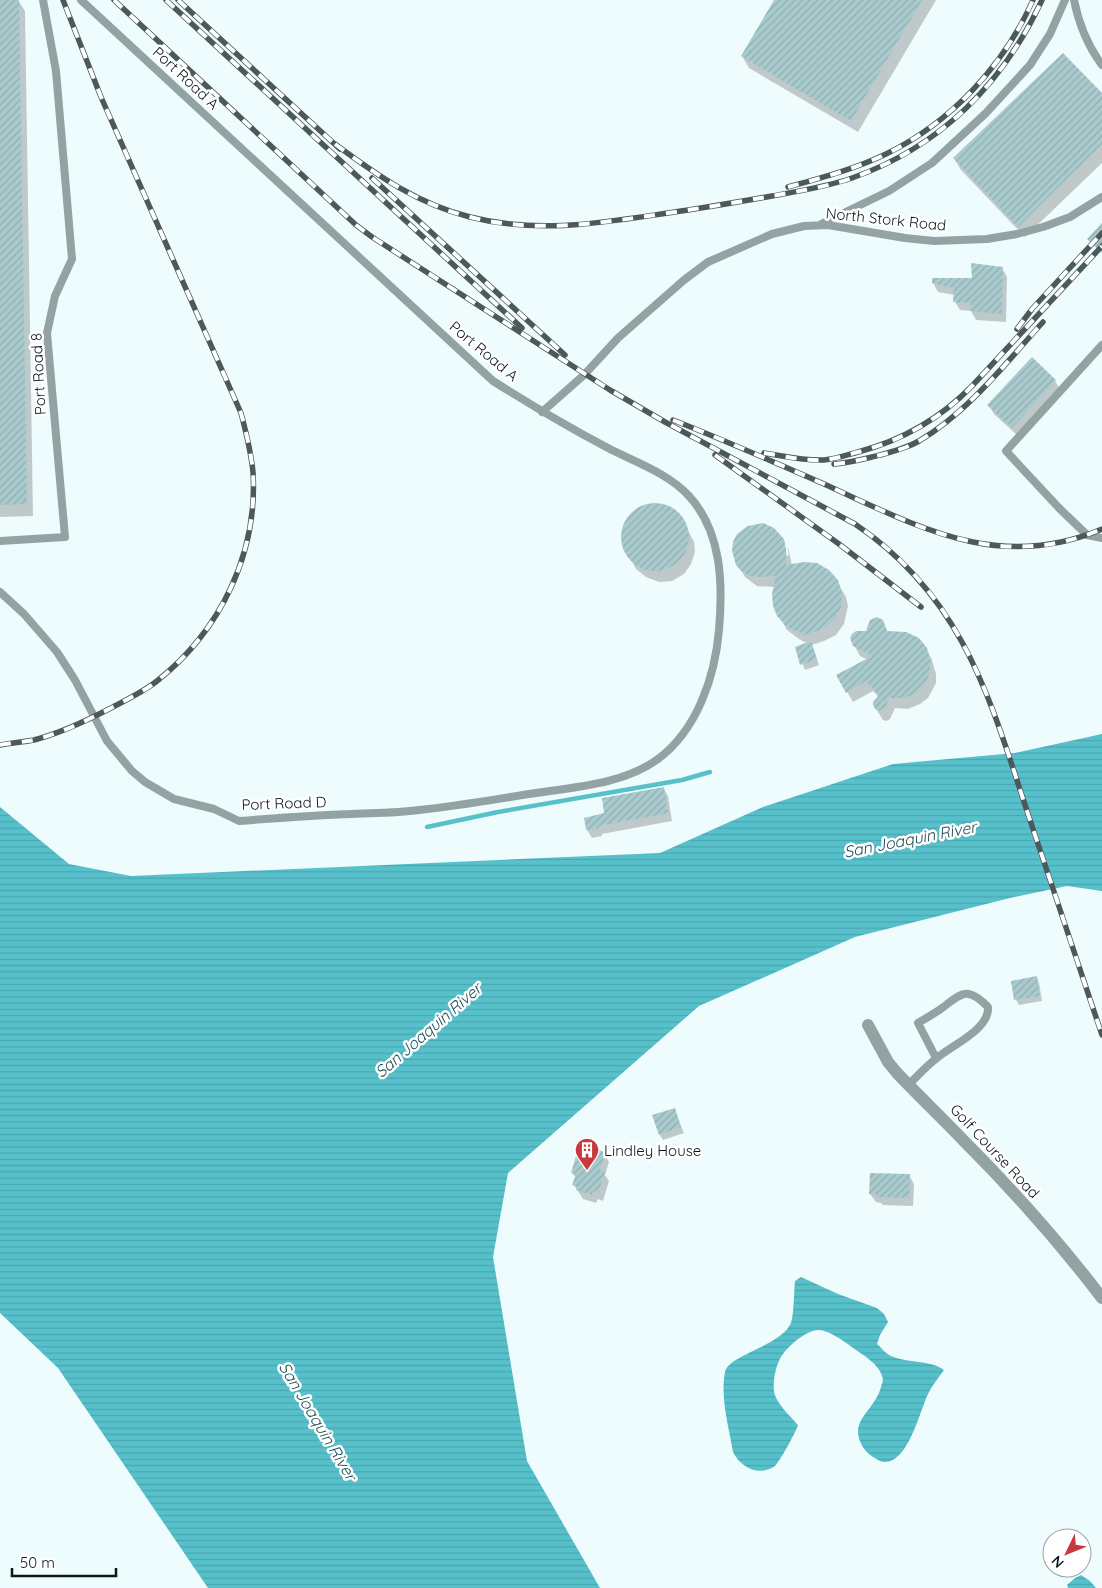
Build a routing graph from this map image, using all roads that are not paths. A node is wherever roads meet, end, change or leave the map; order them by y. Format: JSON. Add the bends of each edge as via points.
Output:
{"nodes":[{"id":1,"x":43,"y":0,"type":"edge"},
{"id":2,"x":81,"y":0,"type":"edge"},
{"id":3,"x":1065,"y":0,"type":"edge"},
{"id":4,"x":1074,"y":0,"type":"edge"},
{"id":5,"x":1102,"y":65,"type":"edge"},
{"id":6,"x":1102,"y":197,"type":"edge"},
{"id":7,"x":817,"y":226,"type":"junction"},
{"id":8,"x":1102,"y":345,"type":"edge"},
{"id":9,"x":542,"y":412,"type":"junction"},
{"id":10,"x":1102,"y":538,"type":"edge"},
{"id":11,"x":0,"y":541,"type":"edge"},
{"id":12,"x":0,"y":592,"type":"edge"},
{"id":13,"x":663,"y":754,"type":"joint"},
{"id":14,"x":868,"y":1025,"type":"dead end"},
{"id":15,"x":936,"y":1058,"type":"junction"},
{"id":16,"x":908,"y":1085,"type":"junction"},
{"id":17,"x":1102,"y":1298,"type":"edge"}],
"edges":[{"from":1,"to":11,"type":"lane","name":"Port Road 8","via":[[56,72],[72,259],[55,296],[48,333],[65,537]]},
{"from":2,"to":9,"type":"lane","name":"Port Road A","via":[[493,381]]},
{"from":3,"to":7,"type":"lane","via":[[1050,34],[1030,65],[986,113],[932,163],[888,191]]},
{"from":4,"to":5,"type":"lane","via":[[1082,31]]},
{"from":6,"to":7,"type":"lane","name":"North Stork Road","via":[[1070,217],[1043,227],[987,239],[906,238],[854,228]]},
{"from":7,"to":9,"type":"lane","name":"North Stork Road","via":[[772,234],[708,262],[618,338],[584,375]]},
{"from":8,"to":10,"type":"lane","via":[[1006,451],[1088,535]]},
{"from":9,"to":13,"type":"lane","name":"Port Road A","via":[[677,485],[696,504],[713,534],[720,574],[721,608],[713,669],[695,715]]},
{"from":12,"to":13,"type":"lane","name":"Port Road D","via":[[57,652],[107,741],[132,772],[174,799],[214,809],[239,820],[417,810],[571,788],[632,773]]},
{"from":14,"to":16,"type":"street","name":"Golf Course Road","via":[[888,1062]]},
{"from":15,"to":15,"type":"lane","via":[[980,1026],[988,1012],[988,1007],[981,1000],[961,994],[918,1023]]},
{"from":15,"to":16,"type":"lane"},
{"from":16,"to":17,"type":"street","name":"Golf Course Road","via":[[1072,1259]]}]}
